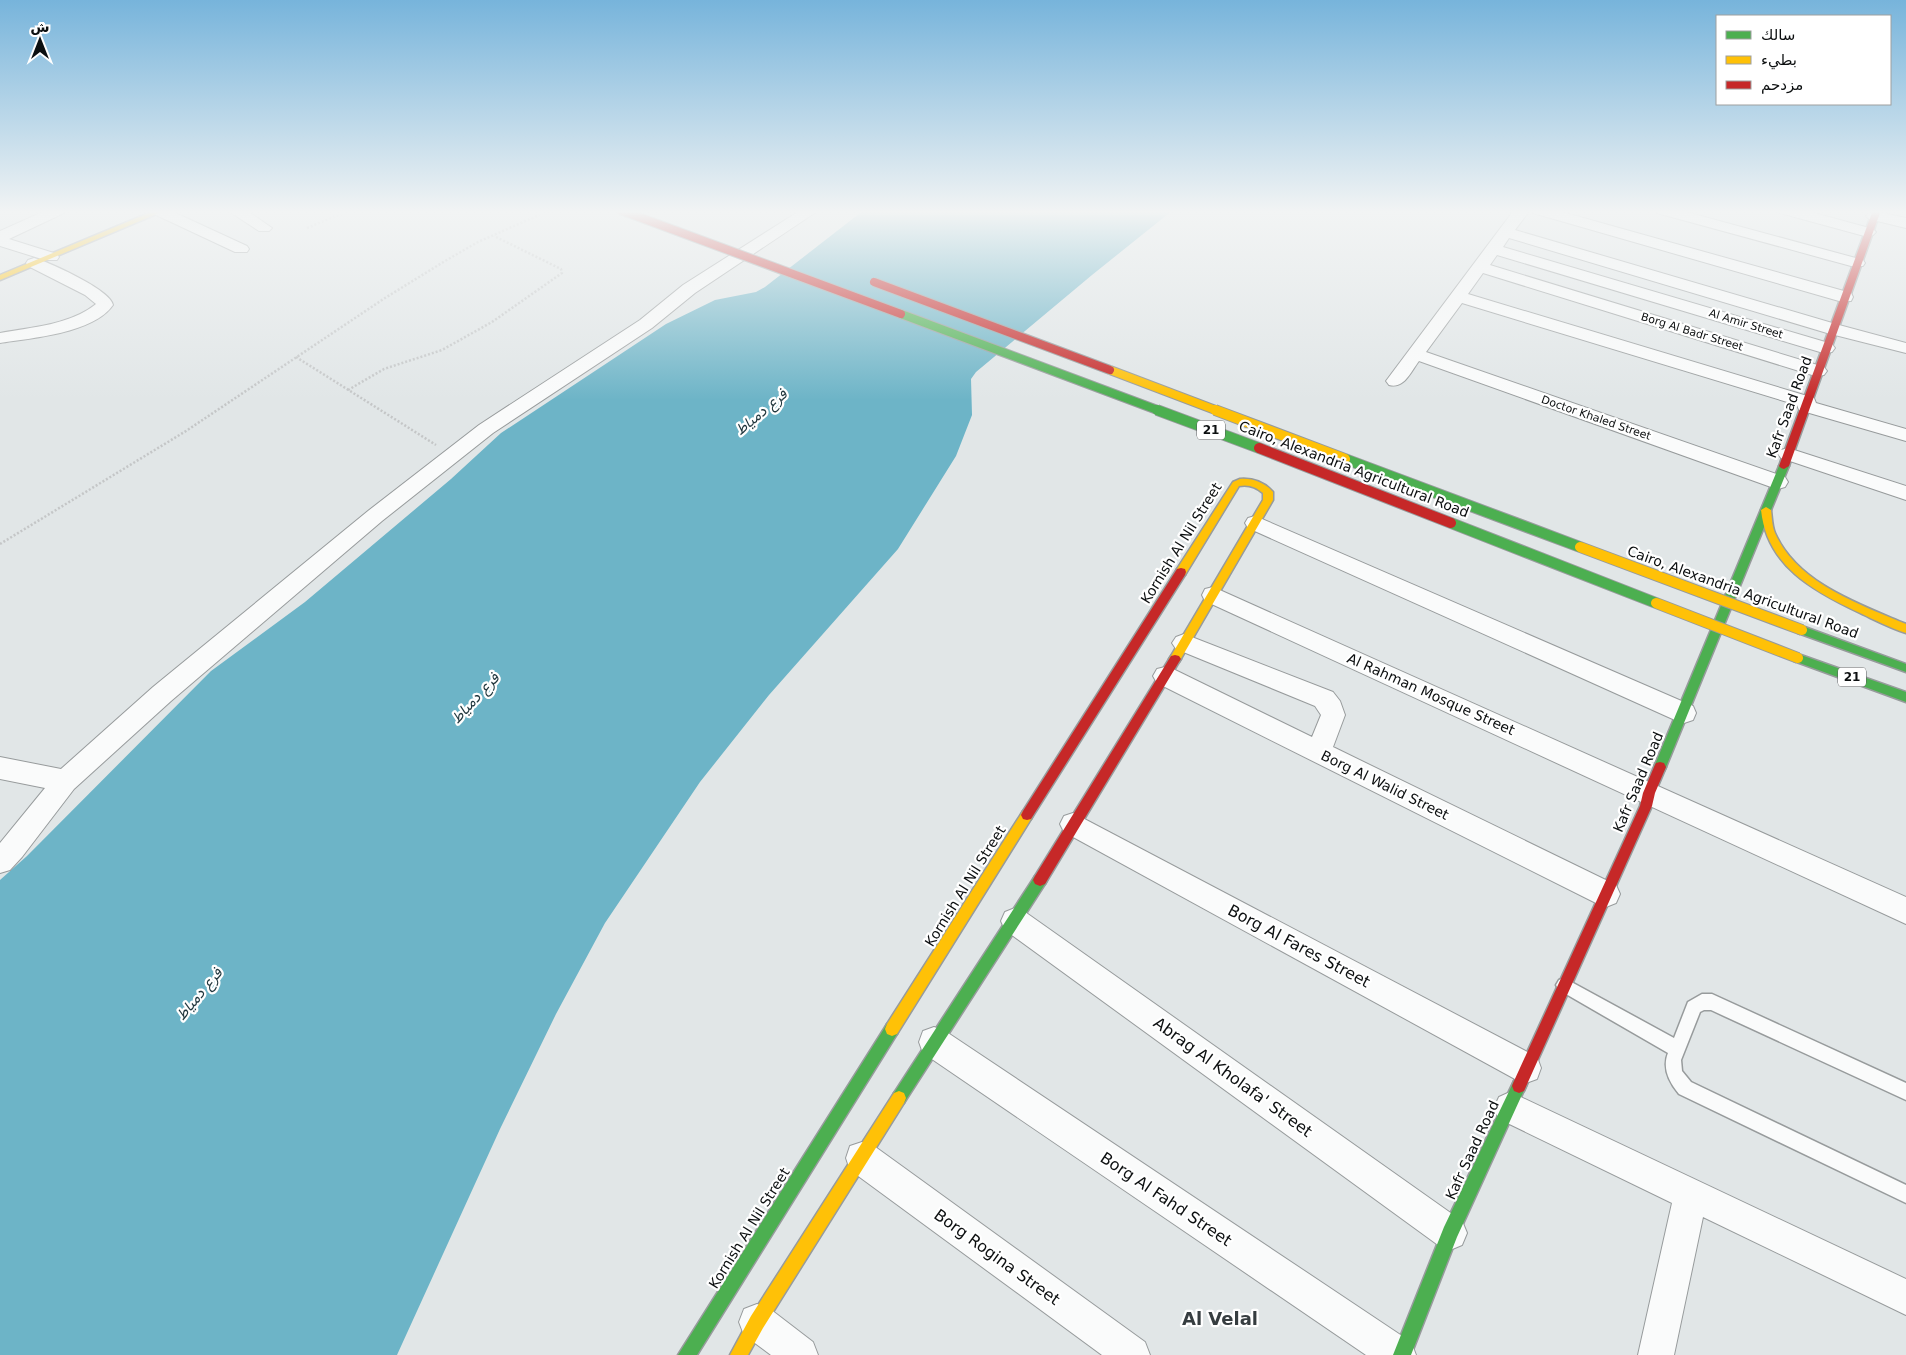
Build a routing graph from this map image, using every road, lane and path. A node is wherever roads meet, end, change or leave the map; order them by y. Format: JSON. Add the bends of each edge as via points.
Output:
{"nodes":[{"id":1,"x":55,"y":273,"type":"edge"},
{"id":2,"x":426,"y":273,"type":"edge"},
{"id":3,"x":562,"y":273,"type":"edge"},
{"id":4,"x":713,"y":273,"type":"edge"},
{"id":5,"x":791,"y":273,"type":"edge"},
{"id":6,"x":1475,"y":273,"type":"edge"},
{"id":7,"x":1500,"y":273,"type":"edge"},
{"id":8,"x":1575,"y":273,"type":"edge"},
{"id":9,"x":1645,"y":273,"type":"edge"},
{"id":10,"x":1761,"y":273,"type":"edge"},
{"id":11,"x":1853,"y":273,"type":"edge"},
{"id":12,"x":859,"y":277,"type":"dead end"},
{"id":13,"x":1458,"y":296,"type":"junction"},
{"id":14,"x":1845,"y":297,"type":"junction"},
{"id":15,"x":1833,"y":329,"type":"junction"},
{"id":16,"x":0,"y":338,"type":"edge"},
{"id":17,"x":1826,"y":348,"type":"junction"},
{"id":18,"x":1906,"y":348,"type":"edge"},
{"id":19,"x":1415,"y":354,"type":"junction"},
{"id":20,"x":296,"y":357,"type":"junction"},
{"id":21,"x":1818,"y":371,"type":"junction"},
{"id":22,"x":1395,"y":381,"type":"dead end"},
{"id":23,"x":348,"y":390,"type":"junction"},
{"id":24,"x":1806,"y":404,"type":"junction"},
{"id":25,"x":1906,"y":435,"type":"edge"},
{"id":26,"x":1788,"y":454,"type":"junction"},
{"id":27,"x":452,"y":455,"type":"junction"},
{"id":28,"x":1778,"y":482,"type":"junction"},
{"id":29,"x":1906,"y":493,"type":"edge"},
{"id":30,"x":1766,"y":510,"type":"junction"},
{"id":31,"x":1255,"y":523,"type":"junction"},
{"id":32,"x":0,"y":544,"type":"edge"},
{"id":33,"x":1213,"y":595,"type":"junction"},
{"id":34,"x":1906,"y":629,"type":"edge"},
{"id":35,"x":1184,"y":643,"type":"junction"},
{"id":36,"x":1906,"y":668,"type":"edge"},
{"id":37,"x":1165,"y":676,"type":"junction"},
{"id":38,"x":1906,"y":697,"type":"edge"},
{"id":39,"x":1684,"y":713,"type":"junction"},
{"id":40,"x":1318,"y":752,"type":"junction"},
{"id":41,"x":0,"y":768,"type":"edge"},
{"id":42,"x":65,"y":781,"type":"junction"},
{"id":43,"x":1649,"y":793,"type":"junction"},
{"id":44,"x":1073,"y":824,"type":"junction"},
{"id":45,"x":0,"y":861,"type":"edge"},
{"id":46,"x":1606,"y":894,"type":"junction"},
{"id":47,"x":1906,"y":911,"type":"edge"},
{"id":48,"x":1005,"y":929,"type":"junction"},
{"id":49,"x":1564,"y":984,"type":"junction"},
{"id":50,"x":934,"y":1042,"type":"junction"},
{"id":51,"x":1677,"y":1049,"type":"junction"},
{"id":52,"x":1526,"y":1068,"type":"junction"},
{"id":53,"x":1906,"y":1092,"type":"edge"},
{"id":54,"x":1510,"y":1108,"type":"junction"},
{"id":55,"x":862,"y":1158,"type":"junction"},
{"id":56,"x":1691,"y":1194,"type":"junction"},
{"id":57,"x":1906,"y":1194,"type":"edge"},
{"id":58,"x":1450,"y":1233,"type":"junction"},
{"id":59,"x":1906,"y":1297,"type":"edge"},
{"id":60,"x":757,"y":1322,"type":"junction"},
{"id":61,"x":687,"y":1355,"type":"edge"},
{"id":62,"x":739,"y":1355,"type":"edge"},
{"id":63,"x":800,"y":1355,"type":"edge"},
{"id":64,"x":1132,"y":1355,"type":"edge"},
{"id":65,"x":1398,"y":1355,"type":"edge"},
{"id":66,"x":1402,"y":1355,"type":"edge"},
{"id":67,"x":1656,"y":1355,"type":"edge"}],
"edges":[{"from":1,"to":16,"type":"street","via":[[91,291],[105,305],[70,323]]},
{"from":2,"to":20,"type":"path"},
{"from":3,"to":23,"type":"path","via":[[484,327],[442,350],[384,369]]},
{"from":4,"to":27,"type":"street","via":[[646,324],[501,418]]},
{"from":5,"to":38,"type":"main road","name":"Cairo, Alexandria Agricultural Road","number":"21","bridge":true,"via":[[1153,407]]},
{"from":6,"to":13,"type":"street"},
{"from":7,"to":21,"type":"street","name":"Borg Al Badr Street"},
{"from":8,"to":17,"type":"street","name":"Al Amir Street"},
{"from":9,"to":15,"type":"street"},
{"from":10,"to":14,"type":"street"},
{"from":11,"to":14,"type":"main road","name":"Kafr Saad Road"},
{"from":12,"to":36,"type":"main road","name":"Cairo, Alexandria Agricultural Road","number":"21","bridge":true},
{"from":13,"to":19,"type":"street"},
{"from":13,"to":24,"type":"street"},
{"from":14,"to":15,"type":"main road","name":"Kafr Saad Road"},
{"from":15,"to":17,"type":"main road","name":"Kafr Saad Road"},
{"from":15,"to":18,"type":"street"},
{"from":17,"to":21,"type":"main road","name":"Kafr Saad Road"},
{"from":19,"to":22,"type":"street"},
{"from":19,"to":28,"type":"street","name":"Doctor Khaled Street"},
{"from":20,"to":23,"type":"path"},
{"from":20,"to":32,"type":"path","via":[[186,431]]},
{"from":21,"to":24,"type":"main road","name":"Kafr Saad Road"},
{"from":23,"to":27,"type":"path"},
{"from":24,"to":25,"type":"street"},
{"from":24,"to":26,"type":"main road","name":"Kafr Saad Road"},
{"from":26,"to":28,"type":"main road","name":"Kafr Saad Road"},
{"from":26,"to":29,"type":"street"},
{"from":27,"to":42,"type":"street","via":[[170,688]]},
{"from":28,"to":30,"type":"main road","name":"Kafr Saad Road"},
{"from":30,"to":34,"type":"main road","via":[[1768,529],[1773,539],[1800,572],[1832,594]]},
{"from":30,"to":39,"type":"main road","name":"Kafr Saad Road"},
{"from":31,"to":33,"type":"main road","name":"Kornish Al Nil Street"},
{"from":31,"to":39,"type":"street"},
{"from":31,"to":61,"type":"main road","name":"Kornish Al Nil Street","via":[[1268,500],[1268,492],[1266,488],[1247,481],[1239,482],[967,918]]},
{"from":33,"to":35,"type":"main road","name":"Kornish Al Nil Street"},
{"from":33,"to":43,"type":"street","name":"Al Rahman Mosque Street"},
{"from":35,"to":37,"type":"main road","name":"Kornish Al Nil Street"},
{"from":35,"to":40,"type":"street","via":[[1324,699],[1333,715]]},
{"from":37,"to":40,"type":"street","name":"Borg Al Walid Street"},
{"from":37,"to":44,"type":"main road","name":"Kornish Al Nil Street"},
{"from":39,"to":43,"type":"main road","name":"Kafr Saad Road"},
{"from":40,"to":46,"type":"street","name":"Borg Al Walid Street"},
{"from":41,"to":42,"type":"street"},
{"from":42,"to":45,"type":"street"},
{"from":43,"to":46,"type":"main road","name":"Kafr Saad Road"},
{"from":43,"to":47,"type":"street","name":"Al Rahman Mosque Street"},
{"from":44,"to":48,"type":"main road","name":"Kornish Al Nil Street"},
{"from":44,"to":52,"type":"street","name":"Borg Al Fares Street"},
{"from":46,"to":49,"type":"main road","name":"Kafr Saad Road"},
{"from":48,"to":50,"type":"main road","name":"Kornish Al Nil Street"},
{"from":48,"to":58,"type":"street","name":"Abrag Al Kholafa' Street"},
{"from":49,"to":51,"type":"lane"},
{"from":49,"to":52,"type":"main road","name":"Kafr Saad Road"},
{"from":50,"to":55,"type":"main road","name":"Kornish Al Nil Street"},
{"from":50,"to":65,"type":"street","name":"Borg Al Fahd Street"},
{"from":51,"to":53,"type":"lane","via":[[1694,1007],[1702,1002],[1712,1002]]},
{"from":51,"to":57,"type":"lane","via":[[1672,1069],[1685,1088]]},
{"from":52,"to":54,"type":"main road","name":"Kafr Saad Road"},
{"from":54,"to":56,"type":"street"},
{"from":54,"to":58,"type":"main road","name":"Kafr Saad Road"},
{"from":55,"to":60,"type":"main road","name":"Kornish Al Nil Street"},
{"from":55,"to":64,"type":"street","name":"Borg Rogina Street"},
{"from":56,"to":59,"type":"street"},
{"from":56,"to":67,"type":"street"},
{"from":58,"to":66,"type":"main road","name":"Kafr Saad Road"},
{"from":60,"to":62,"type":"main road","name":"Kornish Al Nil Street"},
{"from":60,"to":63,"type":"street"}]}
